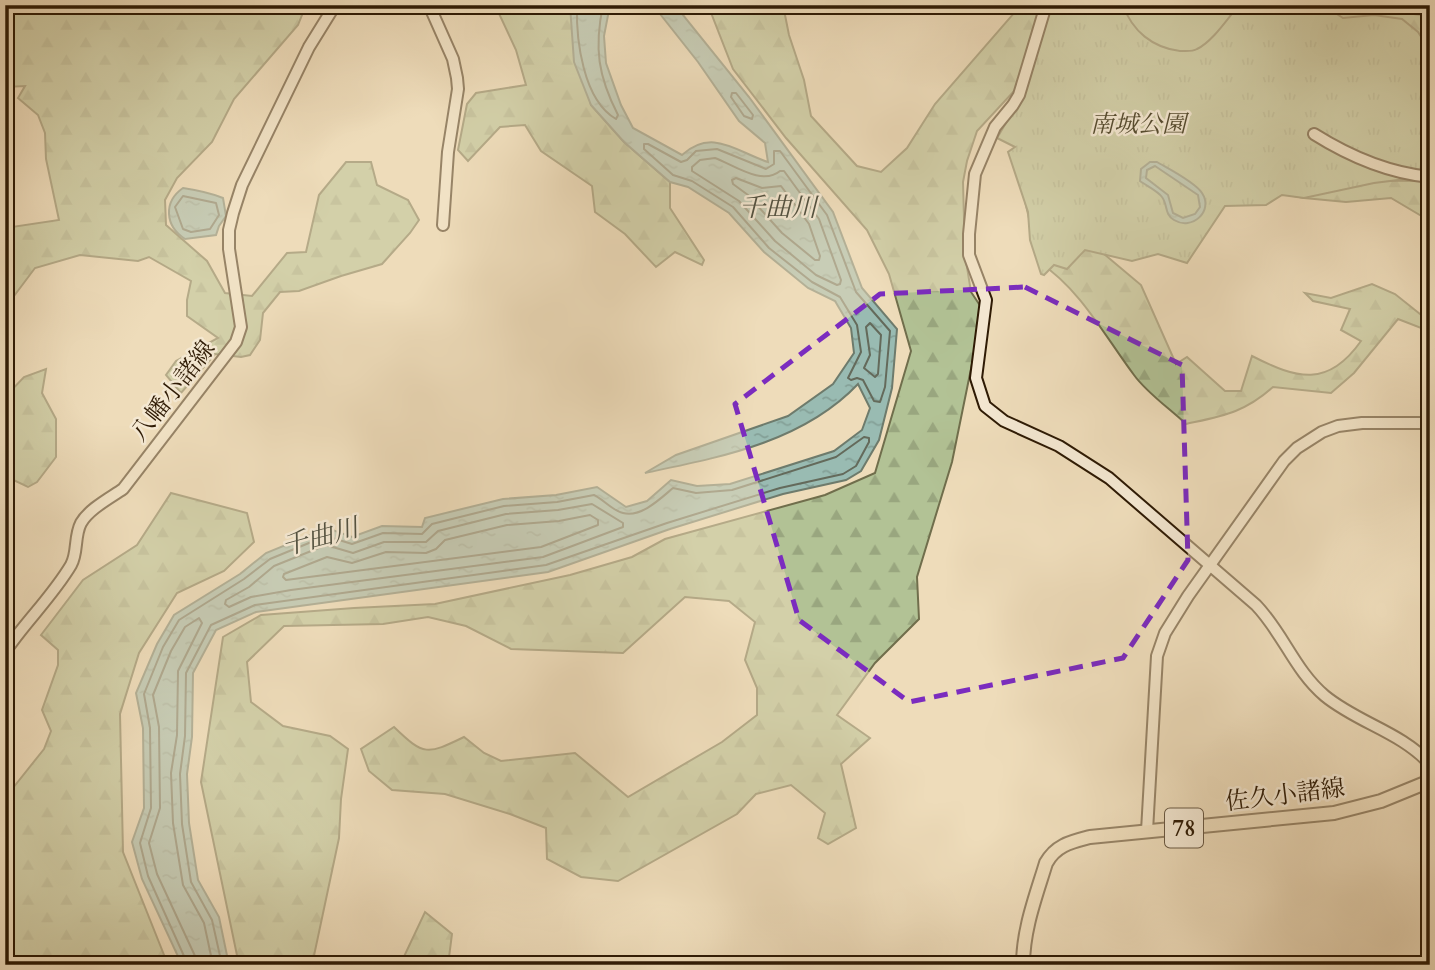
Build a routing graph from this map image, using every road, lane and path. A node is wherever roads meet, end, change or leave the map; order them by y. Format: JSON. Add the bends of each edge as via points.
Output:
{"nodes":[{"id":1,"x":335,"y":5,"type":"edge"},
{"id":2,"x":429,"y":5,"type":"edge"},
{"id":3,"x":1046,"y":5,"type":"edge"},
{"id":4,"x":1314,"y":134,"type":"dead end"},
{"id":5,"x":1430,"y":177,"type":"edge"},
{"id":6,"x":443,"y":225,"type":"dead end"},
{"id":7,"x":1430,"y":423,"type":"edge"},
{"id":8,"x":1209,"y":566,"type":"junction"},
{"id":9,"x":5,"y":652,"type":"edge"},
{"id":10,"x":1430,"y":764,"type":"edge"},
{"id":11,"x":1430,"y":781,"type":"edge"},
{"id":12,"x":1147,"y":831,"type":"junction"},
{"id":13,"x":1023,"y":965,"type":"edge"}],
"edges":[{"from":1,"to":9,"type":"street","name":"八幡小諸線","via":[[266,135],[233,214],[229,249],[241,327],[236,342],[123,489],[81,523],[72,563]]},
{"from":2,"to":6,"type":"street","via":[[453,59],[458,89]]},
{"from":3,"to":8,"type":"street","via":[[1018,95],[995,127],[975,174],[969,255],[986,300],[978,391],[995,416],[1059,446],[1109,478]]},
{"from":4,"to":5,"type":"street","via":[[1401,173]]},
{"from":7,"to":8,"type":"street","via":[[1338,426],[1310,439],[1284,461]]},
{"from":8,"to":10,"type":"street","via":[[1263,612],[1301,671],[1324,695],[1393,734]]},
{"from":8,"to":12,"type":"street","via":[[1170,623],[1157,656]]},
{"from":11,"to":12,"type":"main road","name":"佐久小諸線","number":"78","via":[[1334,813]]},
{"from":12,"to":13,"type":"main road","name":"佐久小諸線","number":"78","via":[[1090,837],[1065,844],[1051,855],[1028,920]]}]}
